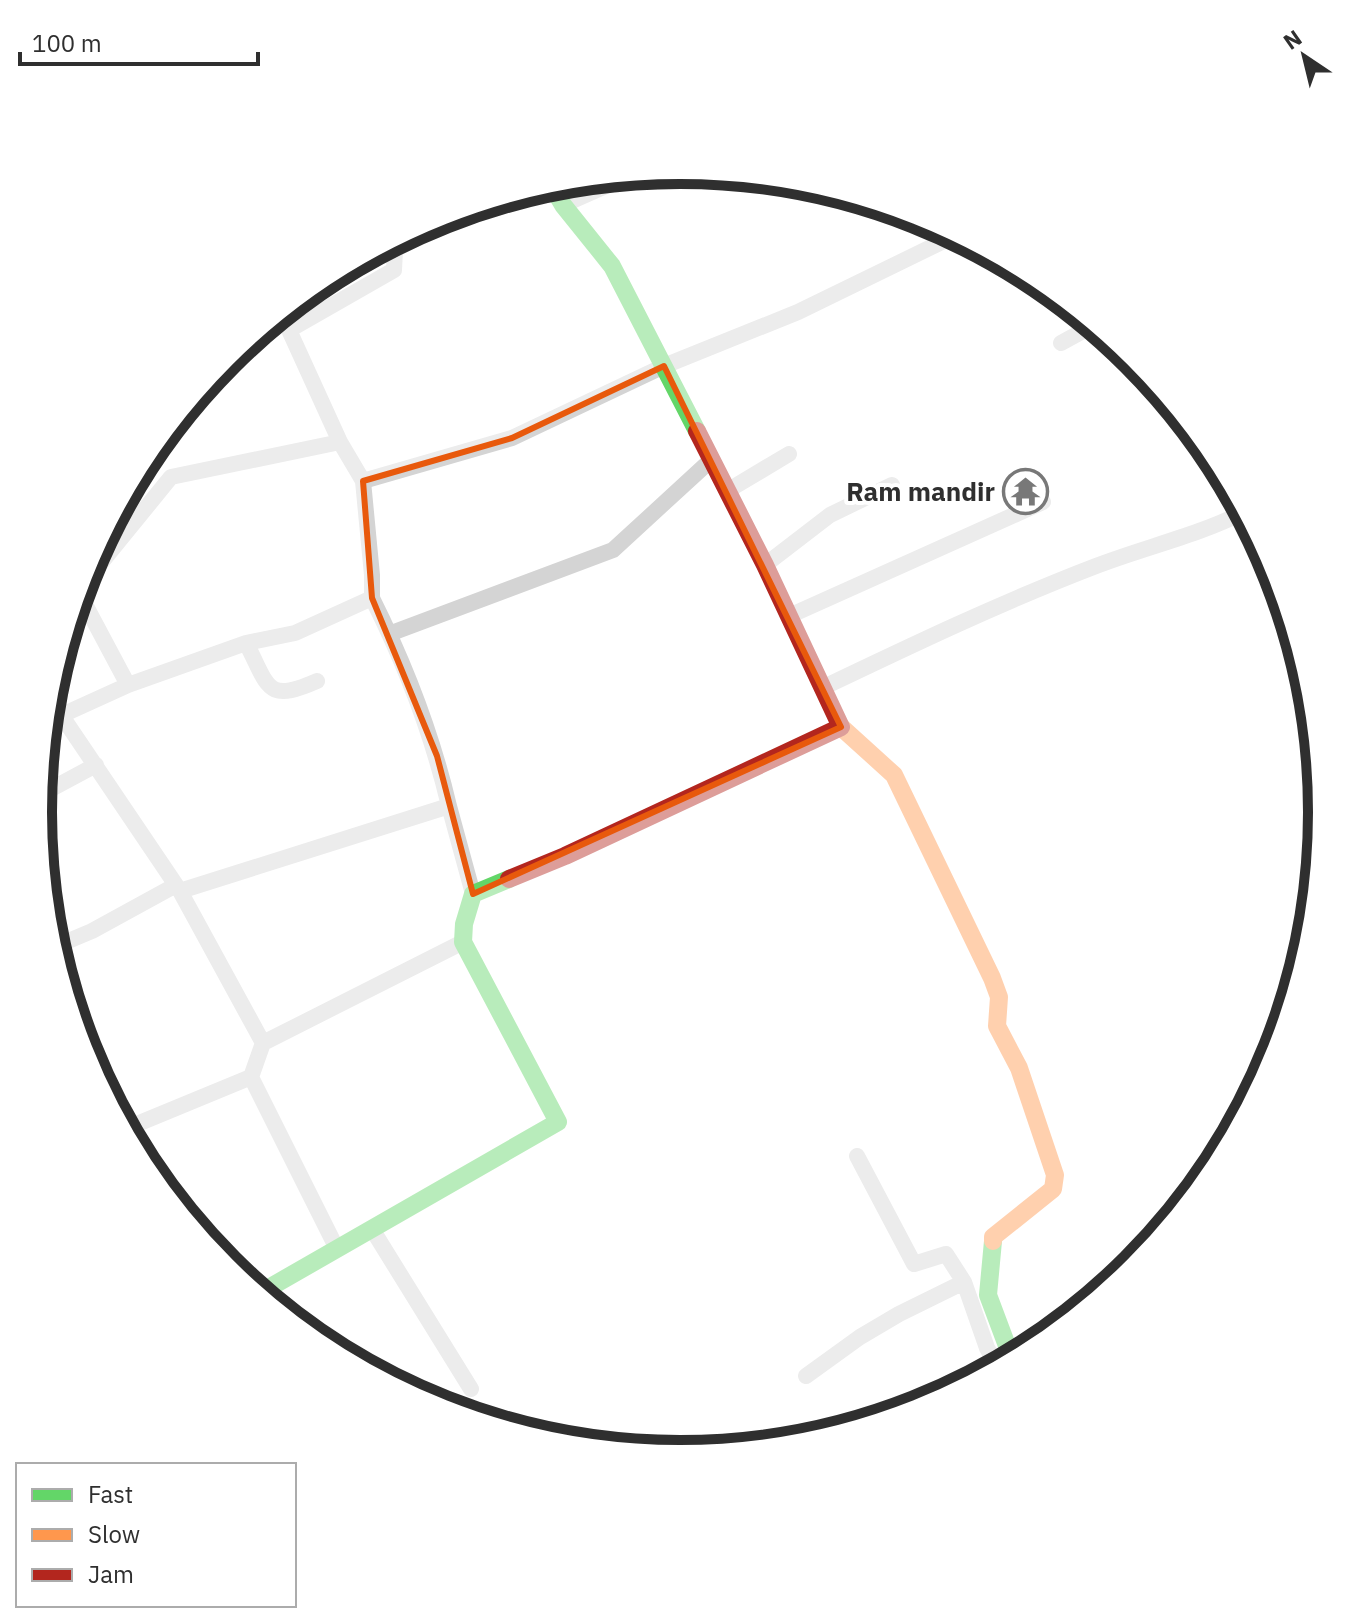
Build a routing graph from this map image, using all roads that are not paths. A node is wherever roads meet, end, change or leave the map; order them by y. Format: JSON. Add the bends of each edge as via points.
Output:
{"nodes":[{"id":1,"x":599,"y":189,"type":"edge"},
{"id":2,"x":558,"y":196,"type":"edge"},
{"id":3,"x":563,"y":205,"type":"junction"},
{"id":4,"x":943,"y":241,"type":"edge"},
{"id":5,"x":395,"y":252,"type":"edge"},
{"id":6,"x":1084,"y":331,"type":"edge"},
{"id":7,"x":1061,"y":343,"type":"dead end"},
{"id":8,"x":664,"y":366,"type":"junction"},
{"id":9,"x":340,"y":442,"type":"junction"},
{"id":10,"x":789,"y":454,"type":"dead end"},
{"id":11,"x":711,"y":460,"type":"junction"},
{"id":12,"x":363,"y":481,"type":"junction"},
{"id":13,"x":892,"y":485,"type":"dead end"},
{"id":14,"x":727,"y":491,"type":"junction"},
{"id":15,"x":1043,"y":502,"type":"dead end"},
{"id":16,"x":1234,"y":517,"type":"edge"},
{"id":17,"x":106,"y":559,"type":"edge"},
{"id":18,"x":765,"y":565,"type":"junction"},
{"id":19,"x":372,"y":598,"type":"junction"},
{"id":20,"x":86,"y":606,"type":"edge"},
{"id":21,"x":789,"y":616,"type":"junction"},
{"id":22,"x":389,"y":634,"type":"junction"},
{"id":23,"x":246,"y":643,"type":"junction"},
{"id":24,"x":317,"y":681,"type":"dead end"},
{"id":25,"x":128,"y":685,"type":"junction"},
{"id":26,"x":822,"y":688,"type":"junction"},
{"id":27,"x":60,"y":712,"type":"edge"},
{"id":28,"x":62,"y":715,"type":"junction"},
{"id":29,"x":841,"y":727,"type":"junction"},
{"id":30,"x":96,"y":765,"type":"junction"},
{"id":31,"x":53,"y":788,"type":"edge"},
{"id":32,"x":449,"y":806,"type":"junction"},
{"id":33,"x":178,"y":888,"type":"junction"},
{"id":34,"x":473,"y":894,"type":"junction"},
{"id":35,"x":66,"y":942,"type":"edge"},
{"id":36,"x":463,"y":942,"type":"junction"},
{"id":37,"x":263,"y":1043,"type":"junction"},
{"id":38,"x":251,"y":1077,"type":"junction"},
{"id":39,"x":136,"y":1125,"type":"edge"},
{"id":40,"x":857,"y":1156,"type":"dead end"},
{"id":41,"x":372,"y":1229,"type":"junction"},
{"id":42,"x":337,"y":1249,"type":"junction"},
{"id":43,"x":964,"y":1282,"type":"junction"},
{"id":44,"x":270,"y":1287,"type":"edge"},
{"id":45,"x":1007,"y":1347,"type":"edge"},
{"id":46,"x":992,"y":1356,"type":"edge"},
{"id":47,"x":806,"y":1376,"type":"dead end"},
{"id":48,"x":471,"y":1389,"type":"dead end"}],
"edges":[{"from":1,"to":3,"type":"street"},
{"from":2,"to":3,"type":"street"},
{"from":3,"to":8,"type":"street","via":[[612,266]]},
{"from":4,"to":8,"type":"street","via":[[798,312]]},
{"from":5,"to":9,"type":"street","via":[[394,270],[289,330]]},
{"from":6,"to":7,"type":"street"},
{"from":8,"to":11,"type":"street"},
{"from":8,"to":12,"type":"street","via":[[512,438]]},
{"from":9,"to":12,"type":"street"},
{"from":9,"to":17,"type":"street","via":[[171,477]]},
{"from":10,"to":14,"type":"street"},
{"from":11,"to":14,"type":"street"},
{"from":11,"to":22,"type":"street","via":[[613,550]]},
{"from":12,"to":19,"type":"street"},
{"from":13,"to":18,"type":"street","via":[[830,515]]},
{"from":14,"to":18,"type":"street"},
{"from":15,"to":21,"type":"street"},
{"from":16,"to":26,"type":"street","via":[[1097,566]]},
{"from":18,"to":21,"type":"street"},
{"from":19,"to":22,"type":"street"},
{"from":19,"to":23,"type":"street","via":[[295,633]]},
{"from":20,"to":25,"type":"street"},
{"from":21,"to":26,"type":"street"},
{"from":22,"to":32,"type":"street","via":[[437,756]]},
{"from":23,"to":24,"type":"street","via":[[276,692]]},
{"from":23,"to":25,"type":"street"},
{"from":25,"to":28,"type":"street"},
{"from":26,"to":29,"type":"street"},
{"from":27,"to":28,"type":"street"},
{"from":28,"to":30,"type":"street"},
{"from":29,"to":34,"type":"street"},
{"from":29,"to":45,"type":"street","via":[[894,775],[992,978],[999,997],[997,1026],[1019,1068],[1055,1175],[1053,1189],[993,1237],[988,1295]]},
{"from":30,"to":31,"type":"street"},
{"from":30,"to":33,"type":"street"},
{"from":32,"to":33,"type":"street"},
{"from":32,"to":34,"type":"street"},
{"from":33,"to":35,"type":"street"},
{"from":33,"to":37,"type":"street"},
{"from":34,"to":36,"type":"street"},
{"from":36,"to":37,"type":"street"},
{"from":36,"to":41,"type":"street","via":[[558,1122]]},
{"from":37,"to":38,"type":"street"},
{"from":38,"to":39,"type":"street"},
{"from":38,"to":42,"type":"street"},
{"from":40,"to":43,"type":"street","via":[[914,1264],[946,1254]]},
{"from":41,"to":42,"type":"street"},
{"from":41,"to":48,"type":"street"},
{"from":42,"to":44,"type":"street"},
{"from":43,"to":46,"type":"street"},
{"from":43,"to":47,"type":"street","via":[[860,1337]]}]}
